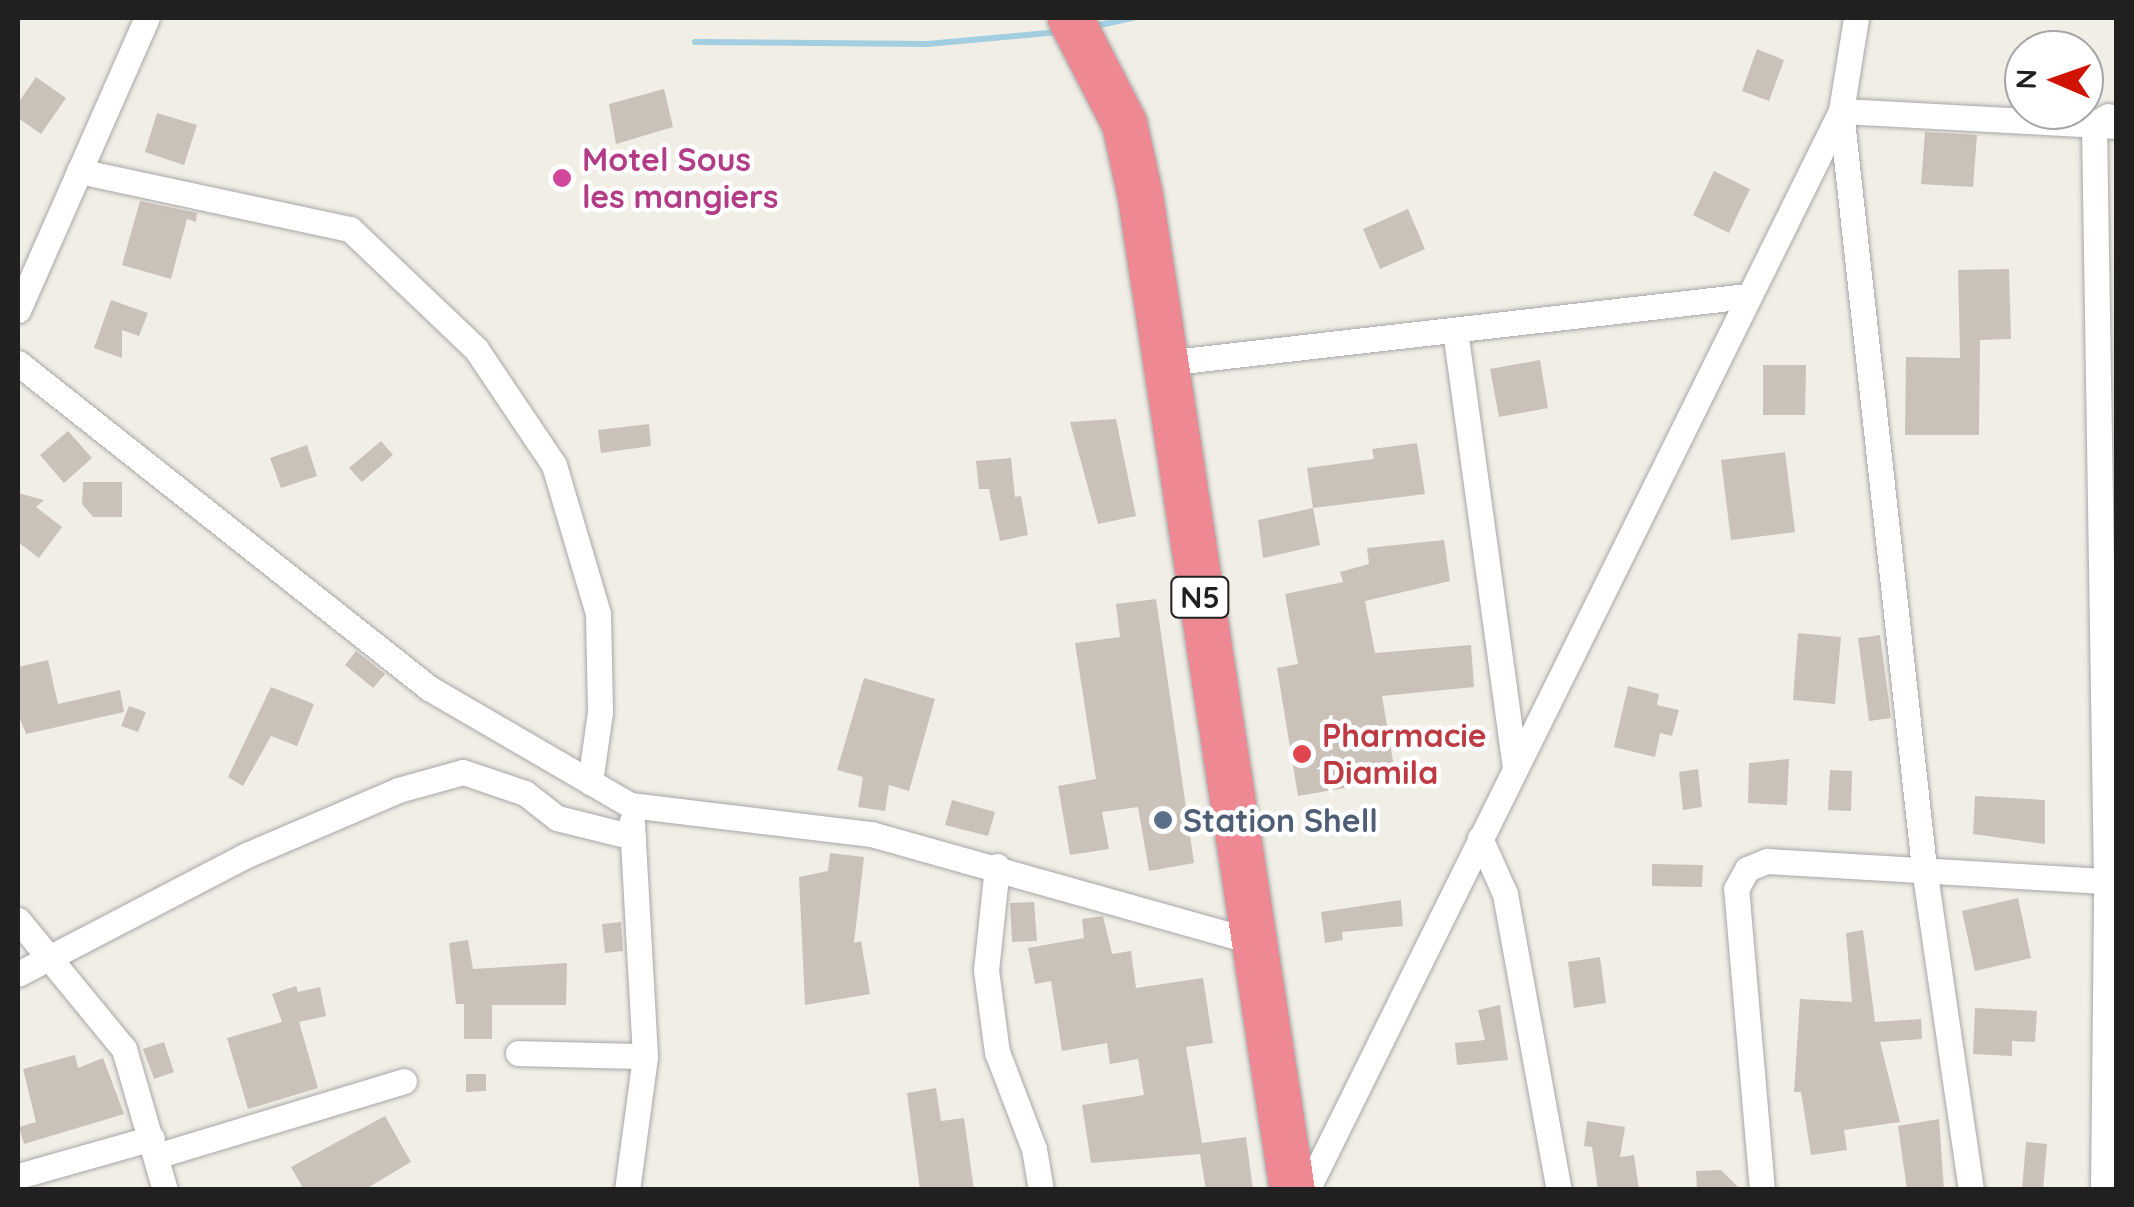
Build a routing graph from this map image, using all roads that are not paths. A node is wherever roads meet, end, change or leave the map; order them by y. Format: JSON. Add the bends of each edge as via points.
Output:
{"nodes":[{"id":1,"x":147,"y":18,"type":"edge"},
{"id":2,"x":1070,"y":18,"type":"edge"},
{"id":3,"x":1856,"y":18,"type":"edge"},
{"id":4,"x":1842,"y":110,"type":"junction"},
{"id":5,"x":2109,"y":120,"type":"edge"},
{"id":6,"x":79,"y":171,"type":"junction"},
{"id":7,"x":1747,"y":296,"type":"junction"},
{"id":8,"x":18,"y":310,"type":"edge"},
{"id":9,"x":1455,"y":330,"type":"junction"},
{"id":10,"x":18,"y":363,"type":"edge"},
{"id":11,"x":1165,"y":363,"type":"junction"},
{"id":12,"x":1514,"y":768,"type":"junction"},
{"id":13,"x":590,"y":782,"type":"junction"},
{"id":14,"x":630,"y":805,"type":"junction"},
{"id":15,"x":633,"y":837,"type":"junction"},
{"id":16,"x":1480,"y":838,"type":"junction"},
{"id":17,"x":997,"y":866,"type":"junction"},
{"id":18,"x":1924,"y":868,"type":"junction"},
{"id":19,"x":2111,"y":882,"type":"edge"},
{"id":20,"x":18,"y":920,"type":"edge"},
{"id":21,"x":1251,"y":942,"type":"junction"},
{"id":22,"x":51,"y":960,"type":"junction"},
{"id":23,"x":18,"y":974,"type":"edge"},
{"id":24,"x":518,"y":1053,"type":"dead end"},
{"id":25,"x":645,"y":1056,"type":"junction"},
{"id":26,"x":404,"y":1081,"type":"dead end"},
{"id":27,"x":154,"y":1147,"type":"junction"},
{"id":28,"x":18,"y":1176,"type":"edge"},
{"id":29,"x":164,"y":1190,"type":"edge"},
{"id":30,"x":626,"y":1190,"type":"edge"},
{"id":31,"x":1040,"y":1190,"type":"edge"},
{"id":32,"x":1292,"y":1190,"type":"edge"},
{"id":33,"x":1307,"y":1190,"type":"edge"},
{"id":34,"x":1560,"y":1190,"type":"edge"},
{"id":35,"x":1762,"y":1190,"type":"edge"},
{"id":36,"x":1971,"y":1190,"type":"edge"},
{"id":37,"x":2103,"y":1190,"type":"edge"}],
"edges":[{"from":1,"to":6,"type":"street"},
{"from":2,"to":11,"type":"highway","number":"N5","via":[[1124,123]]},
{"from":3,"to":4,"type":"street"},
{"from":4,"to":5,"type":"street"},
{"from":4,"to":7,"type":"street"},
{"from":4,"to":18,"type":"street"},
{"from":5,"to":19,"type":"street"},
{"from":6,"to":8,"type":"street"},
{"from":6,"to":13,"type":"street","via":[[350,228],[476,349],[554,466],[598,614],[600,712]]},
{"from":7,"to":9,"type":"street"},
{"from":7,"to":12,"type":"street"},
{"from":9,"to":11,"type":"street"},
{"from":9,"to":12,"type":"street"},
{"from":10,"to":13,"type":"street","via":[[429,688]]},
{"from":11,"to":21,"type":"highway","number":"N5"},
{"from":12,"to":16,"type":"street"},
{"from":13,"to":14,"type":"street"},
{"from":14,"to":15,"type":"street"},
{"from":14,"to":17,"type":"street","via":[[826,824]]},
{"from":15,"to":22,"type":"street","via":[[558,818],[525,793],[463,772],[398,790],[249,854]]},
{"from":15,"to":25,"type":"street"},
{"from":16,"to":33,"type":"street"},
{"from":16,"to":34,"type":"street","via":[[1505,894]]},
{"from":17,"to":21,"type":"street"},
{"from":17,"to":31,"type":"street","via":[[986,970],[996,1052],[1034,1149]]},
{"from":18,"to":19,"type":"street"},
{"from":18,"to":35,"type":"street","via":[[1768,861],[1747,869],[1736,888]]},
{"from":18,"to":36,"type":"street"},
{"from":19,"to":37,"type":"street"},
{"from":20,"to":22,"type":"street"},
{"from":21,"to":32,"type":"highway","number":"N5"},
{"from":22,"to":23,"type":"street"},
{"from":22,"to":27,"type":"street","via":[[124,1049]]},
{"from":24,"to":25,"type":"street"},
{"from":25,"to":30,"type":"street"},
{"from":26,"to":27,"type":"street"},
{"from":27,"to":28,"type":"street"},
{"from":27,"to":29,"type":"street"}]}
